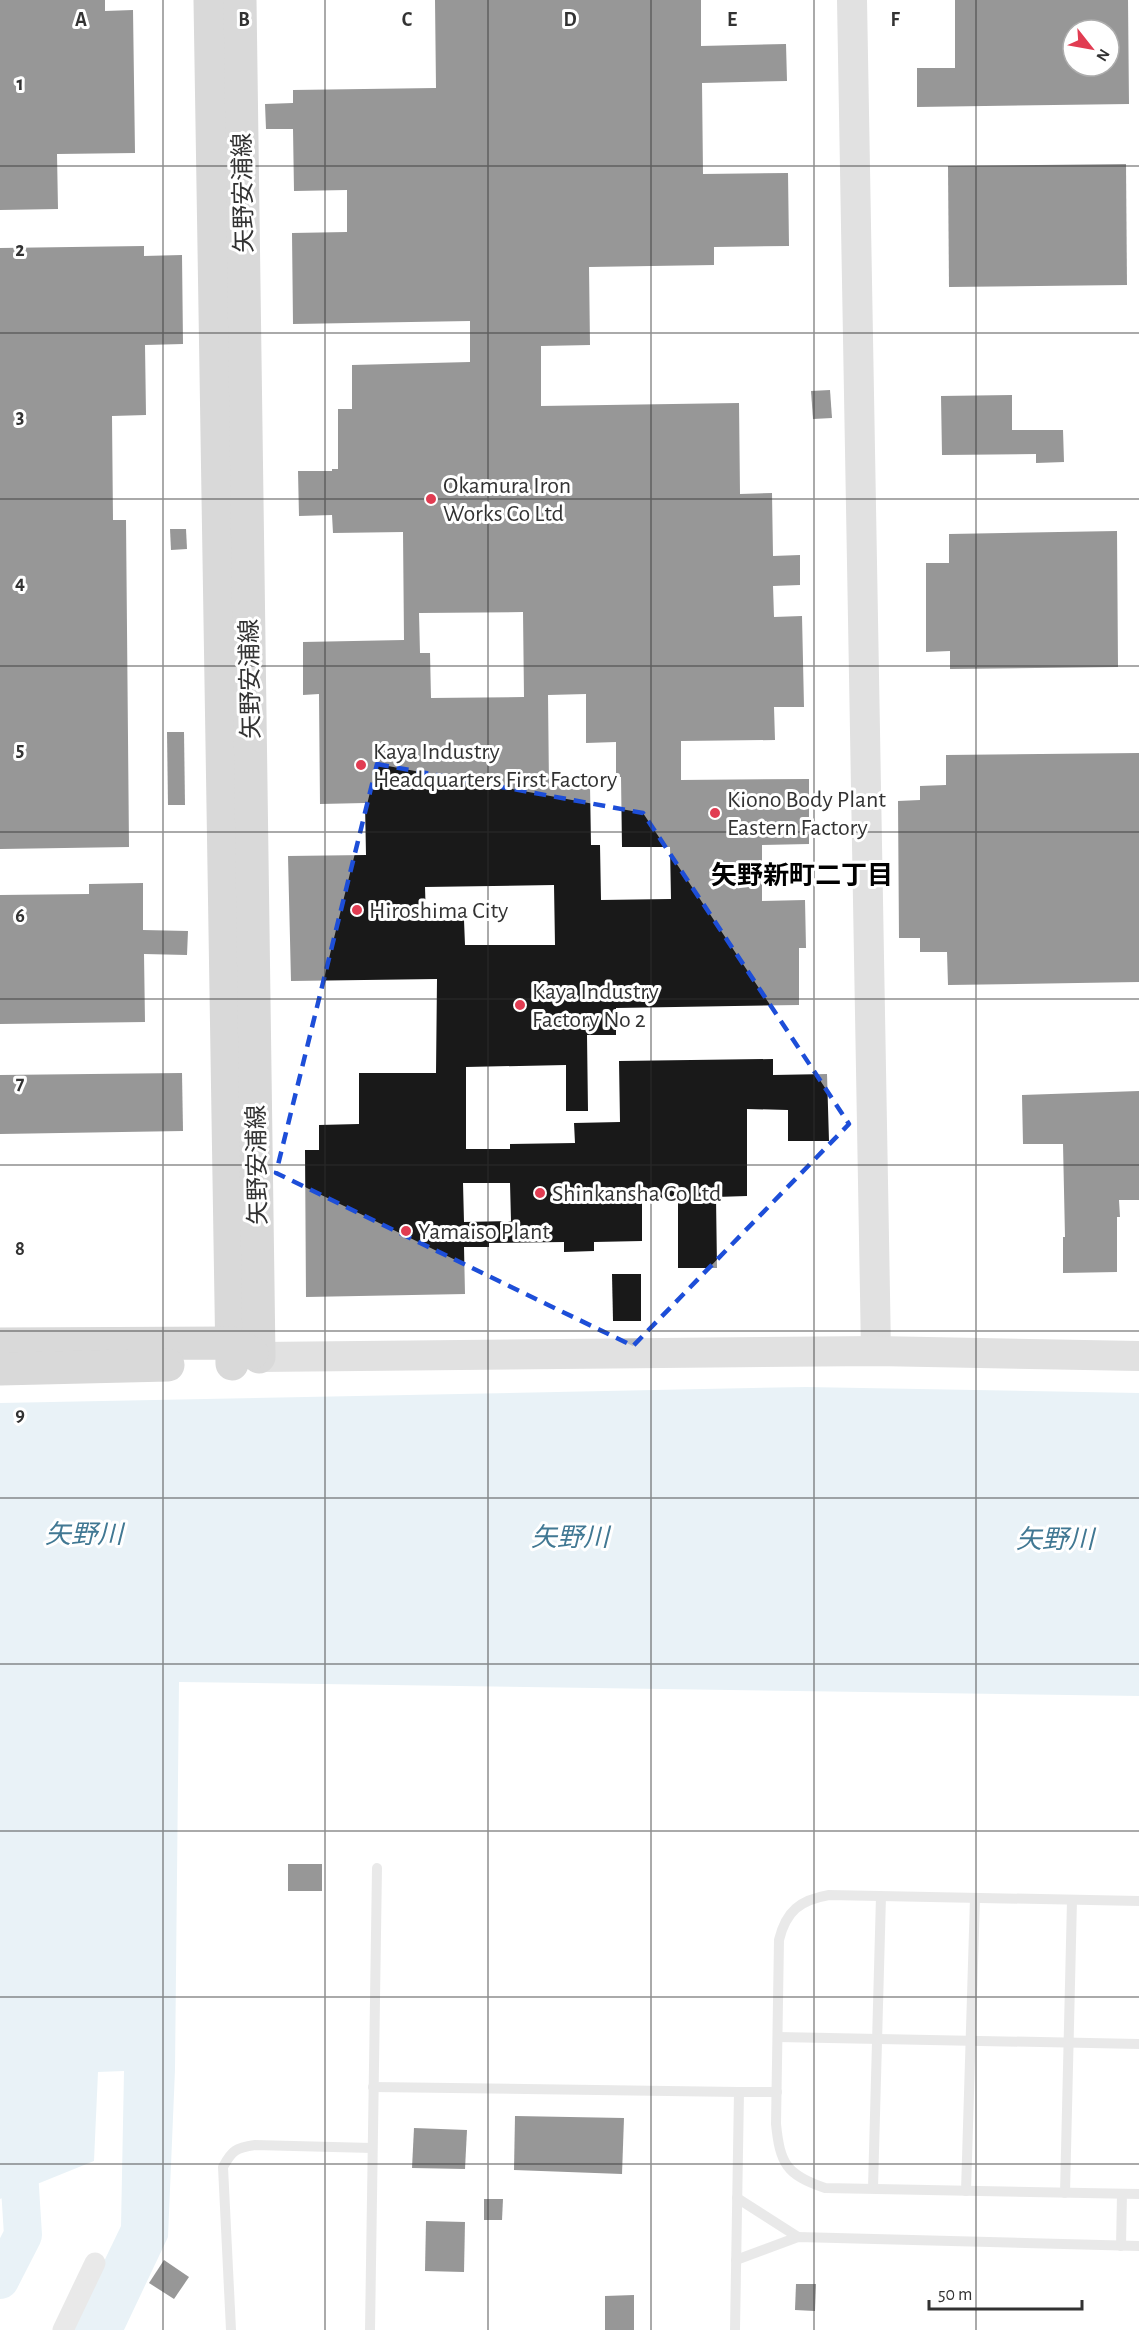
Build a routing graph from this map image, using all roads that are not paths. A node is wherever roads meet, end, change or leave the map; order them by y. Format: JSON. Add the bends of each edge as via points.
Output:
{"nodes":[{"id":1,"x":210,"y":0,"type":"edge"},
{"id":2,"x":240,"y":0,"type":"edge"},
{"id":3,"x":852,"y":0,"type":"edge"},
{"id":4,"x":0,"y":1344,"type":"edge"},
{"id":5,"x":876,"y":1351,"type":"junction"},
{"id":6,"x":241,"y":1355,"type":"junction"},
{"id":7,"x":1139,"y":1356,"type":"edge"},
{"id":8,"x":0,"y":1369,"type":"edge"},
{"id":9,"x":377,"y":1868,"type":"dead end"},
{"id":10,"x":881,"y":1896,"type":"junction"},
{"id":11,"x":975,"y":1898,"type":"junction"},
{"id":12,"x":1072,"y":1900,"type":"junction"},
{"id":13,"x":1139,"y":1901,"type":"edge"},
{"id":14,"x":778,"y":2037,"type":"junction"},
{"id":15,"x":877,"y":2038,"type":"junction"},
{"id":16,"x":971,"y":2040,"type":"junction"},
{"id":17,"x":1069,"y":2042,"type":"junction"},
{"id":18,"x":1139,"y":2044,"type":"edge"},
{"id":19,"x":374,"y":2087,"type":"junction"},
{"id":20,"x":739,"y":2092,"type":"junction"},
{"id":21,"x":777,"y":2092,"type":"junction"},
{"id":22,"x":372,"y":2148,"type":"junction"},
{"id":23,"x":873,"y":2188,"type":"junction"},
{"id":24,"x":966,"y":2191,"type":"junction"},
{"id":25,"x":1065,"y":2193,"type":"junction"},
{"id":26,"x":1122,"y":2194,"type":"junction"},
{"id":27,"x":1139,"y":2194,"type":"edge"},
{"id":28,"x":737,"y":2198,"type":"junction"},
{"id":29,"x":798,"y":2237,"type":"junction"},
{"id":30,"x":1120,"y":2246,"type":"junction"},
{"id":31,"x":1139,"y":2246,"type":"edge"},
{"id":32,"x":736,"y":2260,"type":"junction"},
{"id":33,"x":95,"y":2263,"type":"dead end"},
{"id":34,"x":63,"y":2330,"type":"edge"},
{"id":35,"x":231,"y":2330,"type":"edge"},
{"id":36,"x":370,"y":2330,"type":"edge"},
{"id":37,"x":735,"y":2330,"type":"edge"}],
"edges":[{"from":1,"to":6,"type":"main road","name":"矢野安浦線"},
{"from":2,"to":6,"type":"main road","name":"矢野安浦線"},
{"from":3,"to":5,"type":"street"},
{"from":4,"to":6,"type":"main road"},
{"from":5,"to":6,"type":"street"},
{"from":5,"to":7,"type":"street"},
{"from":6,"to":8,"type":"main road"},
{"from":9,"to":19,"type":"lane"},
{"from":10,"to":11,"type":"lane"},
{"from":10,"to":14,"type":"lane","via":[[811,1898],[783,1924],[779,1940]]},
{"from":10,"to":15,"type":"lane"},
{"from":11,"to":12,"type":"lane"},
{"from":11,"to":16,"type":"lane"},
{"from":12,"to":13,"type":"lane"},
{"from":12,"to":17,"type":"lane"},
{"from":14,"to":15,"type":"lane"},
{"from":14,"to":21,"type":"lane"},
{"from":15,"to":16,"type":"lane"},
{"from":15,"to":23,"type":"lane"},
{"from":16,"to":17,"type":"lane"},
{"from":16,"to":24,"type":"lane"},
{"from":17,"to":18,"type":"lane"},
{"from":17,"to":25,"type":"lane"},
{"from":19,"to":20,"type":"lane"},
{"from":19,"to":22,"type":"lane"},
{"from":20,"to":21,"type":"lane"},
{"from":20,"to":28,"type":"lane"},
{"from":21,"to":23,"type":"lane","via":[[779,2150],[789,2170],[807,2182],[825,2187]]},
{"from":22,"to":35,"type":"lane","via":[[255,2145],[240,2147],[230,2154],[223,2167]]},
{"from":22,"to":36,"type":"lane"},
{"from":23,"to":24,"type":"lane"},
{"from":24,"to":25,"type":"lane"},
{"from":25,"to":26,"type":"lane"},
{"from":26,"to":27,"type":"lane"},
{"from":26,"to":30,"type":"lane"},
{"from":28,"to":29,"type":"lane"},
{"from":28,"to":32,"type":"lane"},
{"from":29,"to":30,"type":"lane"},
{"from":29,"to":32,"type":"lane"},
{"from":30,"to":31,"type":"lane"},
{"from":32,"to":37,"type":"lane"},
{"from":33,"to":34,"type":"street"}]}
